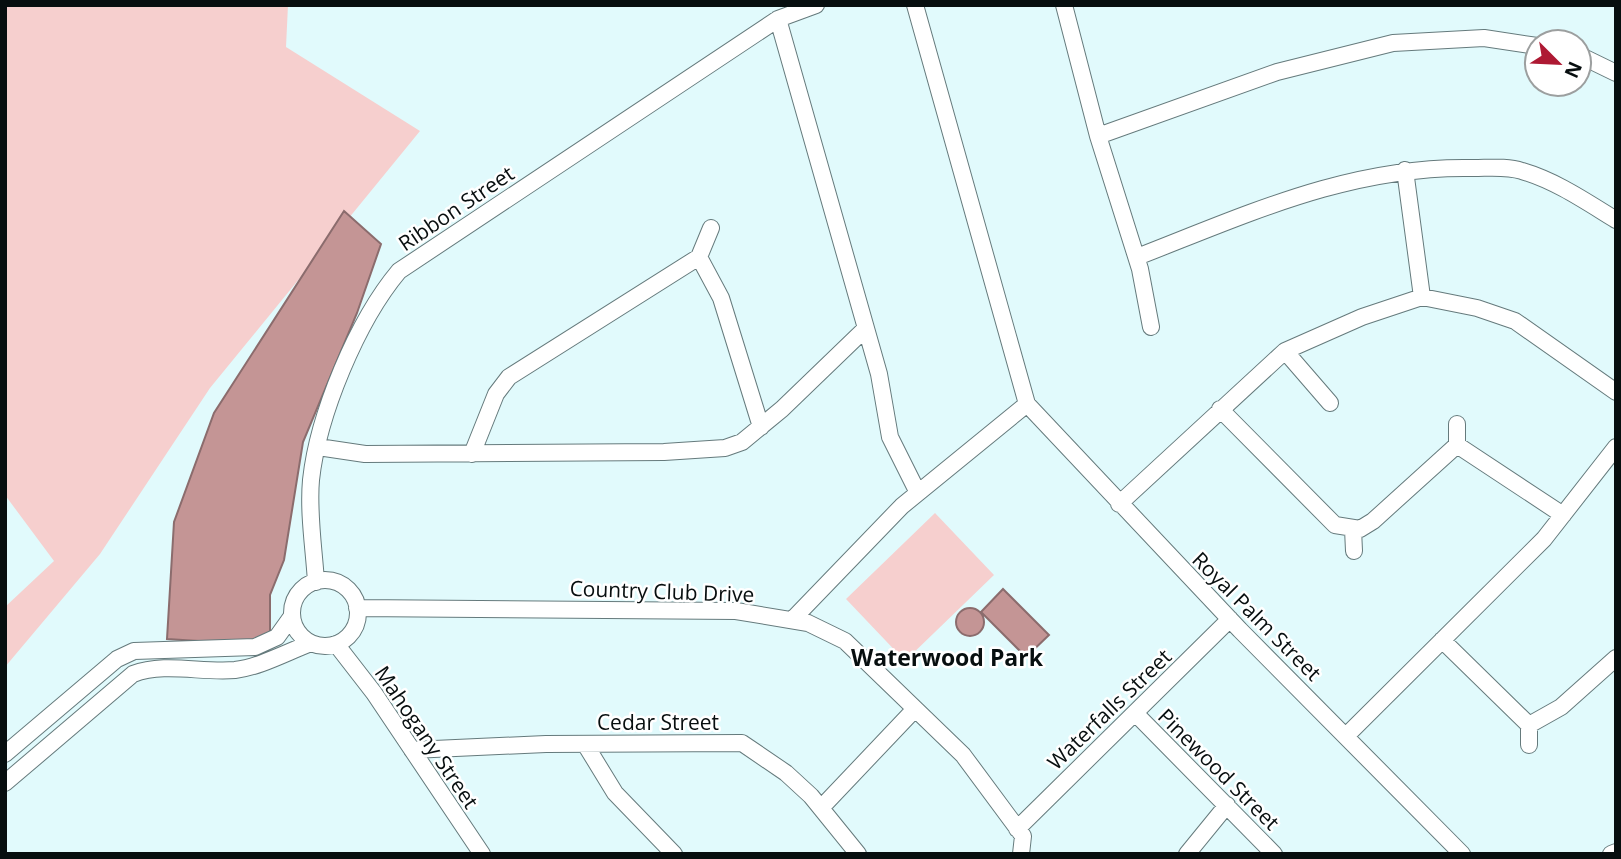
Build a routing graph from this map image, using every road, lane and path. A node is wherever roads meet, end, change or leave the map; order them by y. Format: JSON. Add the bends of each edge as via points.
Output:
{"nodes":[{"id":1,"x":816,"y":5,"type":"edge"},
{"id":2,"x":915,"y":5,"type":"edge"},
{"id":3,"x":1064,"y":5,"type":"edge"},
{"id":4,"x":778,"y":19,"type":"junction"},
{"id":5,"x":1523,"y":44,"type":"edge"},
{"id":6,"x":1593,"y":62,"type":"edge"},
{"id":7,"x":1616,"y":73,"type":"edge"},
{"id":8,"x":1098,"y":136,"type":"junction"},
{"id":9,"x":1405,"y":170,"type":"junction"},
{"id":10,"x":1616,"y":220,"type":"edge"},
{"id":11,"x":711,"y":228,"type":"dead end"},
{"id":12,"x":699,"y":257,"type":"junction"},
{"id":13,"x":1137,"y":257,"type":"junction"},
{"id":14,"x":1422,"y":297,"type":"junction"},
{"id":15,"x":1151,"y":327,"type":"dead end"},
{"id":16,"x":866,"y":329,"type":"junction"},
{"id":17,"x":1285,"y":351,"type":"junction"},
{"id":18,"x":1616,"y":392,"type":"edge"},
{"id":19,"x":1330,"y":403,"type":"dead end"},
{"id":20,"x":1027,"y":404,"type":"junction"},
{"id":21,"x":1220,"y":409,"type":"junction"},
{"id":22,"x":1457,"y":424,"type":"dead end"},
{"id":23,"x":761,"y":427,"type":"junction"},
{"id":24,"x":1457,"y":445,"type":"junction"},
{"id":25,"x":318,"y":447,"type":"junction"},
{"id":26,"x":1616,"y":447,"type":"edge"},
{"id":27,"x":472,"y":454,"type":"junction"},
{"id":28,"x":918,"y":493,"type":"junction"},
{"id":29,"x":1119,"y":504,"type":"junction"},
{"id":30,"x":1563,"y":515,"type":"junction"},
{"id":31,"x":1353,"y":529,"type":"junction"},
{"id":32,"x":1354,"y":551,"type":"dead end"},
{"id":33,"x":316,"y":582,"type":"junction"},
{"id":34,"x":357,"y":608,"type":"junction"},
{"id":35,"x":292,"y":616,"type":"junction"},
{"id":36,"x":1230,"y":619,"type":"junction"},
{"id":37,"x":792,"y":620,"type":"junction"},
{"id":38,"x":1442,"y":640,"type":"junction"},
{"id":39,"x":311,"y":643,"type":"junction"},
{"id":40,"x":336,"y":644,"type":"junction"},
{"id":41,"x":1616,"y":658,"type":"edge"},
{"id":42,"x":914,"y":710,"type":"junction"},
{"id":43,"x":1135,"y":713,"type":"junction"},
{"id":44,"x":1529,"y":725,"type":"junction"},
{"id":45,"x":1346,"y":736,"type":"junction"},
{"id":46,"x":585,"y":744,"type":"junction"},
{"id":47,"x":1529,"y":746,"type":"dead end"},
{"id":48,"x":412,"y":750,"type":"junction"},
{"id":49,"x":5,"y":754,"type":"edge"},
{"id":50,"x":5,"y":783,"type":"edge"},
{"id":51,"x":1227,"y":806,"type":"junction"},
{"id":52,"x":821,"y":808,"type":"junction"},
{"id":53,"x":1017,"y":829,"type":"junction"},
{"id":54,"x":482,"y":854,"type":"edge"},
{"id":55,"x":674,"y":854,"type":"edge"},
{"id":56,"x":858,"y":854,"type":"edge"},
{"id":57,"x":1021,"y":854,"type":"edge"},
{"id":58,"x":1187,"y":854,"type":"edge"},
{"id":59,"x":1274,"y":854,"type":"edge"},
{"id":60,"x":1462,"y":854,"type":"edge"}],
"edges":[{"from":1,"to":4,"type":"street","name":"Ribbon Street"},
{"from":2,"to":20,"type":"street"},
{"from":3,"to":8,"type":"street"},
{"from":4,"to":16,"type":"street"},
{"from":4,"to":25,"type":"street","name":"Ribbon Street","via":[[399,271],[382,291],[345,358]]},
{"from":5,"to":8,"type":"street","via":[[1484,38],[1393,43],[1277,72]]},
{"from":6,"to":7,"type":"street"},
{"from":8,"to":13,"type":"street"},
{"from":9,"to":10,"type":"street","via":[[1518,169],[1572,193]]},
{"from":9,"to":13,"type":"street","via":[[1375,173],[1278,203]]},
{"from":9,"to":14,"type":"street"},
{"from":11,"to":12,"type":"street"},
{"from":12,"to":23,"type":"street","via":[[721,298]]},
{"from":12,"to":27,"type":"street","via":[[509,377],[496,394]]},
{"from":13,"to":15,"type":"street"},
{"from":14,"to":17,"type":"street"},
{"from":14,"to":18,"type":"street","via":[[1515,321]]},
{"from":16,"to":23,"type":"street"},
{"from":16,"to":28,"type":"street","via":[[890,437]]},
{"from":17,"to":19,"type":"street"},
{"from":17,"to":21,"type":"street"},
{"from":20,"to":28,"type":"street"},
{"from":20,"to":29,"type":"street","name":"Royal Palm Street"},
{"from":21,"to":29,"type":"street"},
{"from":21,"to":31,"type":"street","via":[[1335,525]]},
{"from":22,"to":24,"type":"street"},
{"from":23,"to":27,"type":"street","via":[[726,448]]},
{"from":24,"to":30,"type":"street"},
{"from":24,"to":31,"type":"street","via":[[1373,521]]},
{"from":25,"to":27,"type":"street","via":[[365,454]]},
{"from":25,"to":33,"type":"street","name":"Ribbon Street","via":[[311,481]]},
{"from":26,"to":30,"type":"street"},
{"from":28,"to":37,"type":"street"},
{"from":29,"to":36,"type":"street","name":"Royal Palm Street"},
{"from":30,"to":38,"type":"street"},
{"from":31,"to":32,"type":"street"},
{"from":33,"to":34,"type":"street","via":[[326,580],[345,587]]},
{"from":33,"to":35,"type":"street","via":[[298,594]]},
{"from":34,"to":37,"type":"street","name":"Country Club Drive","via":[[736,611]]},
{"from":34,"to":40,"type":"street","via":[[356,625]]},
{"from":35,"to":39,"type":"street","via":[[302,637]]},
{"from":35,"to":49,"type":"street","via":[[277,637],[255,647],[134,651],[117,659]]},
{"from":36,"to":43,"type":"street","name":"Waterfalls Street"},
{"from":36,"to":45,"type":"street","name":"Royal Palm Street"},
{"from":37,"to":42,"type":"street","name":"Country Club Drive","via":[[845,641]]},
{"from":38,"to":44,"type":"street"},
{"from":38,"to":45,"type":"street"},
{"from":39,"to":40,"type":"street"},
{"from":39,"to":50,"type":"street","via":[[251,667],[148,668],[133,674]]},
{"from":40,"to":48,"type":"street","name":"Mahogany Street"},
{"from":41,"to":44,"type":"street","via":[[1561,707]]},
{"from":42,"to":52,"type":"street"},
{"from":42,"to":53,"type":"street","name":"Country Club Drive","via":[[963,755]]},
{"from":43,"to":51,"type":"street","name":"Pinewood Street"},
{"from":43,"to":53,"type":"street","name":"Waterfalls Street"},
{"from":44,"to":47,"type":"street"},
{"from":45,"to":60,"type":"street","name":"Royal Palm Street"},
{"from":46,"to":48,"type":"street","name":"Cedar Street"},
{"from":46,"to":52,"type":"street","name":"Cedar Street","via":[[742,743],[786,773]]},
{"from":46,"to":55,"type":"street","via":[[615,793]]},
{"from":48,"to":54,"type":"street","name":"Mahogany Street"},
{"from":51,"to":58,"type":"street"},
{"from":51,"to":59,"type":"street","name":"Pinewood Street"},
{"from":52,"to":56,"type":"street","name":"Cedar Street"},
{"from":53,"to":57,"type":"street","name":"Country Club Drive","via":[[1023,836]]}]}
